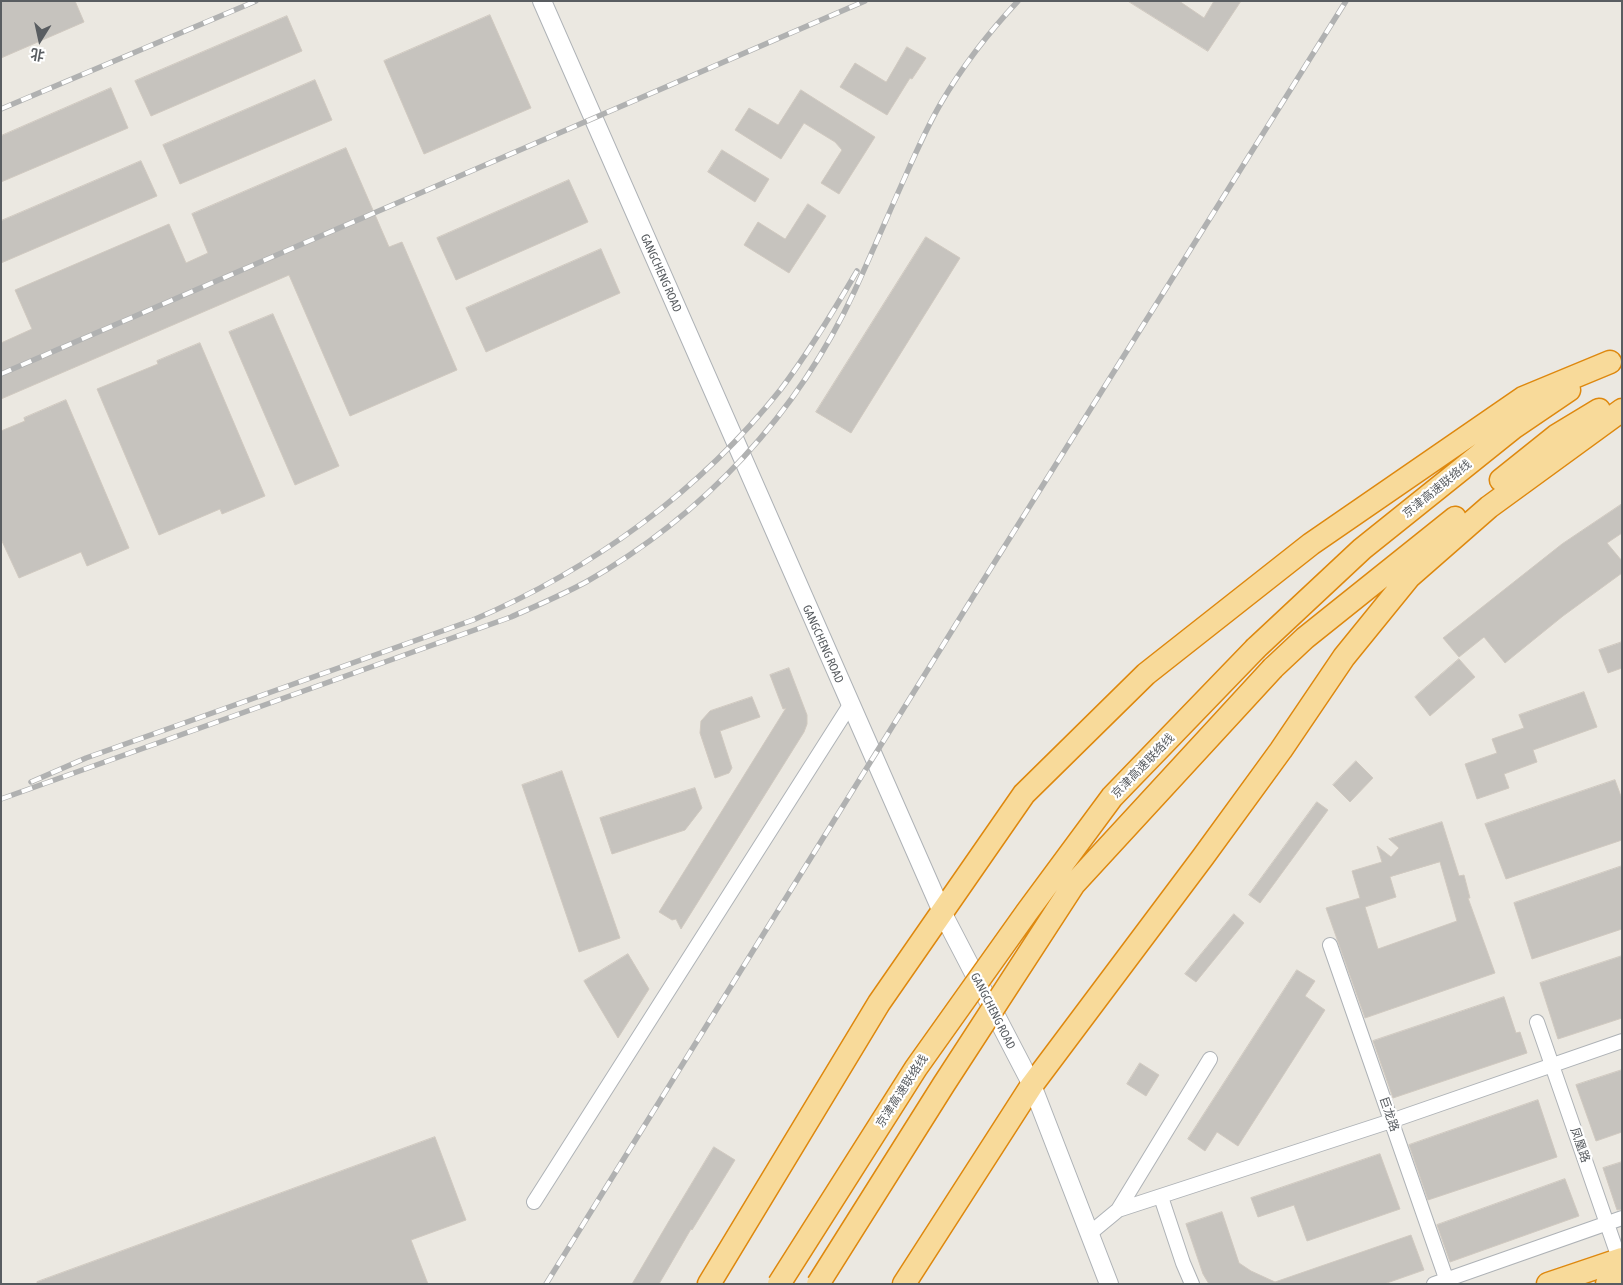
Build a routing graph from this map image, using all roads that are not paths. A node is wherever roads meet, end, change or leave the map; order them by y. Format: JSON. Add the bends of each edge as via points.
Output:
{"nodes":[{"id":1,"x":542,"y":1,"type":"edge"},
{"id":2,"x":1616,"y":358,"type":"edge"},
{"id":3,"x":1622,"y":396,"type":"edge"},
{"id":4,"x":1622,"y":410,"type":"edge"},
{"id":5,"x":850,"y":705,"type":"junction"},
{"id":6,"x":942,"y":912,"type":"junction"},
{"id":7,"x":1330,"y":945,"type":"dead end"},
{"id":8,"x":1537,"y":1022,"type":"dead end"},
{"id":9,"x":1622,"y":1041,"type":"edge"},
{"id":10,"x":1210,"y":1059,"type":"dead end"},
{"id":11,"x":1552,"y":1065,"type":"junction"},
{"id":12,"x":1032,"y":1084,"type":"junction"},
{"id":13,"x":1391,"y":1120,"type":"junction"},
{"id":14,"x":1161,"y":1197,"type":"junction"},
{"id":15,"x":534,"y":1202,"type":"dead end"},
{"id":16,"x":1118,"y":1210,"type":"junction"},
{"id":17,"x":1622,"y":1218,"type":"edge"},
{"id":18,"x":1606,"y":1223,"type":"junction"},
{"id":19,"x":1089,"y":1234,"type":"junction"},
{"id":20,"x":1621,"y":1266,"type":"edge"},
{"id":21,"x":1443,"y":1282,"type":"edge"},
{"id":22,"x":709,"y":1284,"type":"edge"},
{"id":23,"x":779,"y":1284,"type":"edge"},
{"id":24,"x":818,"y":1284,"type":"edge"},
{"id":25,"x":904,"y":1284,"type":"edge"},
{"id":26,"x":1108,"y":1284,"type":"edge"},
{"id":27,"x":1192,"y":1284,"type":"edge"},
{"id":28,"x":1548,"y":1284,"type":"edge"},
{"id":29,"x":1607,"y":1284,"type":"edge"}],
"edges":[{"from":1,"to":5,"type":"street","name":"GANGCHENG ROAD"},
{"from":2,"to":6,"type":"highway","via":[[1523,398],[1311,544],[1146,674],[1024,794]]},
{"from":2,"to":23,"type":"highway","name":"京津高速联络线","bridge":true,"via":[[1513,428],[1362,549],[1256,648],[1107,804],[916,1068]]},
{"from":3,"to":24,"type":"highway","bridge":true,"via":[[1556,436],[1305,638],[1272,668],[1074,884]]},
{"from":4,"to":12,"type":"highway","via":[[1489,507],[1409,577],[1344,657],[1203,857]]},
{"from":5,"to":6,"type":"street","name":"GANGCHENG ROAD"},
{"from":5,"to":15,"type":"street"},
{"from":6,"to":12,"type":"street","name":"GANGCHENG ROAD"},
{"from":6,"to":22,"type":"highway","via":[[879,1003]]},
{"from":7,"to":13,"type":"street","name":"巨龙路"},
{"from":8,"to":11,"type":"street","name":"凤凰路"},
{"from":9,"to":11,"type":"street"},
{"from":10,"to":16,"type":"street"},
{"from":11,"to":13,"type":"street"},
{"from":11,"to":18,"type":"street","name":"凤凰路"},
{"from":12,"to":19,"type":"street","name":"GANGCHENG ROAD"},
{"from":12,"to":25,"type":"highway"},
{"from":13,"to":14,"type":"street"},
{"from":13,"to":21,"type":"street","name":"巨龙路"},
{"from":14,"to":16,"type":"street"},
{"from":14,"to":27,"type":"street"},
{"from":16,"to":19,"type":"street"},
{"from":17,"to":18,"type":"street"},
{"from":18,"to":20,"type":"street","name":"凤凰路"},
{"from":18,"to":21,"type":"street"},
{"from":19,"to":26,"type":"street","name":"GANGCHENG ROAD"},
{"from":20,"to":28,"type":"highway"},
{"from":20,"to":29,"type":"highway"}]}
